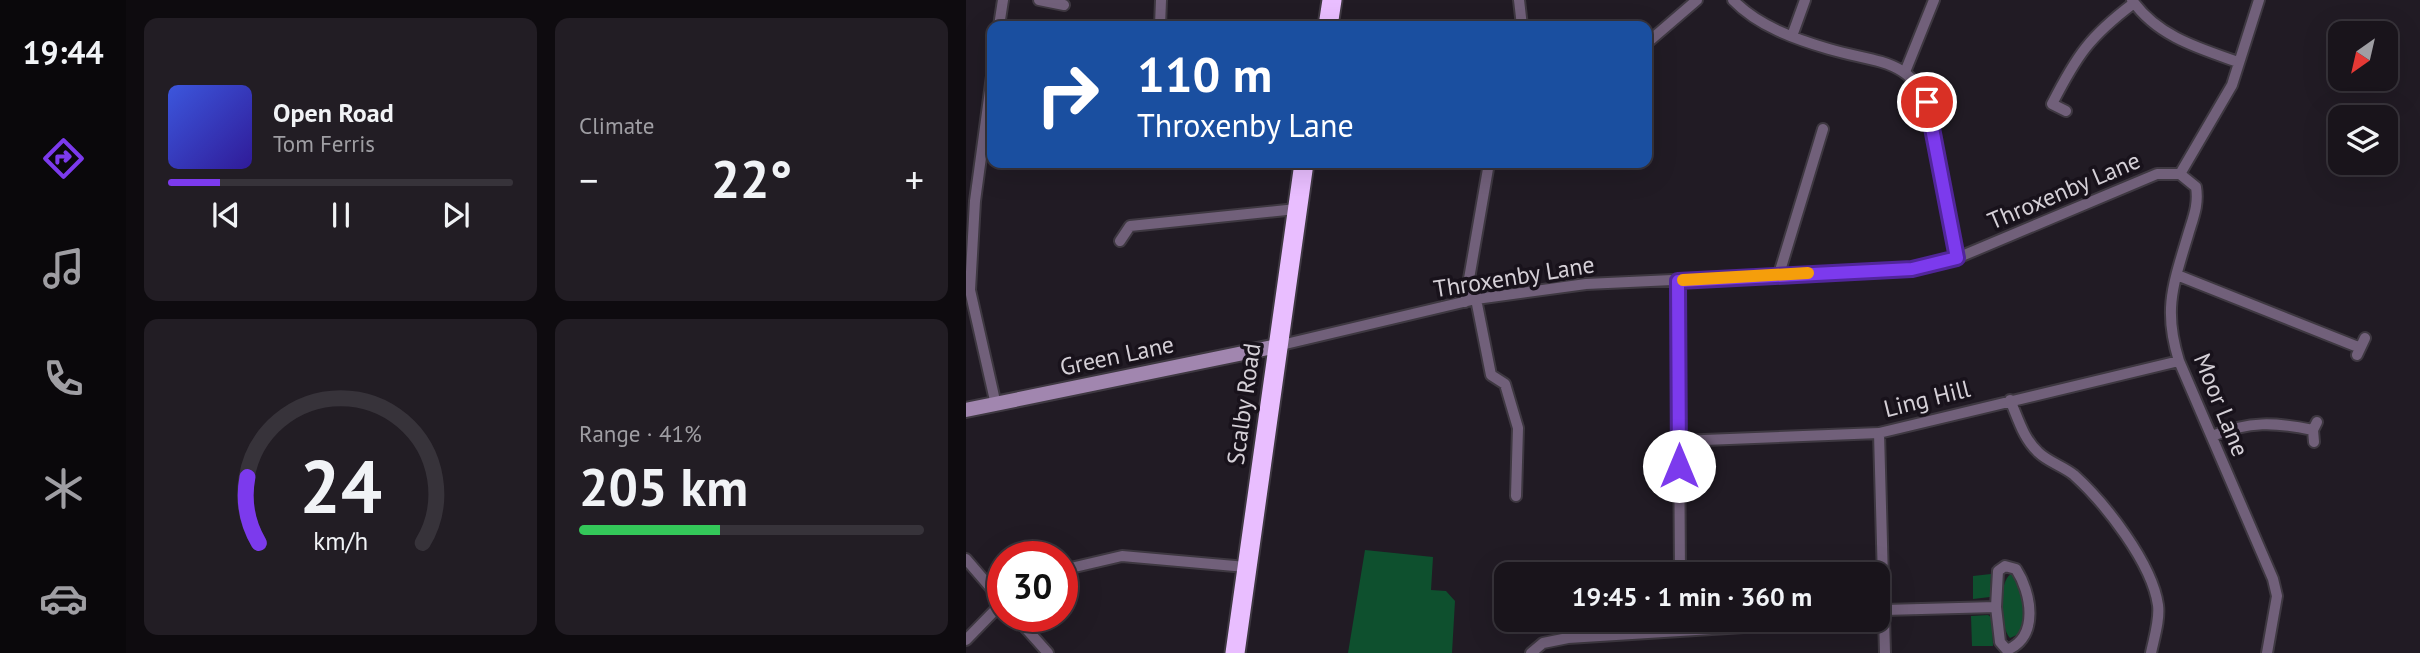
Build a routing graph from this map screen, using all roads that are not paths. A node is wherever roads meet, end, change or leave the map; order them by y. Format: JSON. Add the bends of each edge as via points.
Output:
{"nodes":[{"id":1,"x":1003,"y":0,"type":"edge"},
{"id":2,"x":1039,"y":0,"type":"edge"},
{"id":3,"x":1161,"y":0,"type":"edge"},
{"id":4,"x":1332,"y":0,"type":"edge"},
{"id":5,"x":1519,"y":0,"type":"edge"},
{"id":6,"x":1697,"y":0,"type":"edge"},
{"id":7,"x":1734,"y":0,"type":"edge"},
{"id":8,"x":1805,"y":0,"type":"edge"},
{"id":9,"x":1934,"y":0,"type":"edge"},
{"id":10,"x":2259,"y":0,"type":"edge"},
{"id":11,"x":2133,"y":1,"type":"edge"},
{"id":12,"x":1064,"y":5,"type":"dead end"},
{"id":13,"x":1000,"y":21,"type":"edge"},
{"id":14,"x":1160,"y":21,"type":"edge"},
{"id":15,"x":1329,"y":21,"type":"edge"},
{"id":16,"x":1521,"y":21,"type":"edge"},
{"id":17,"x":1792,"y":36,"type":"junction"},
{"id":18,"x":1652,"y":39,"type":"edge"},
{"id":19,"x":2238,"y":62,"type":"junction"},
{"id":20,"x":1905,"y":72,"type":"junction"},
{"id":21,"x":2066,"y":111,"type":"dead end"},
{"id":22,"x":987,"y":113,"type":"edge"},
{"id":23,"x":1823,"y":130,"type":"dead end"},
{"id":24,"x":1303,"y":168,"type":"edge"},
{"id":25,"x":1488,"y":168,"type":"edge"},
{"id":26,"x":2180,"y":174,"type":"junction"},
{"id":27,"x":1296,"y":209,"type":"junction"},
{"id":28,"x":1120,"y":241,"type":"dead end"},
{"id":29,"x":1957,"y":258,"type":"junction"},
{"id":30,"x":1779,"y":274,"type":"junction"},
{"id":31,"x":2177,"y":275,"type":"junction"},
{"id":32,"x":1678,"y":281,"type":"junction"},
{"id":33,"x":1471,"y":301,"type":"junction"},
{"id":34,"x":1277,"y":346,"type":"junction"},
{"id":35,"x":2360,"y":347,"type":"dead end"},
{"id":36,"x":2179,"y":362,"type":"junction"},
{"id":37,"x":2010,"y":400,"type":"junction"},
{"id":38,"x":996,"y":405,"type":"junction"},
{"id":39,"x":966,"y":410,"type":"edge"},
{"id":40,"x":1879,"y":433,"type":"junction"},
{"id":41,"x":2212,"y":436,"type":"junction"},
{"id":42,"x":1679,"y":441,"type":"junction"},
{"id":43,"x":2314,"y":442,"type":"dead end"},
{"id":44,"x":1516,"y":496,"type":"dead end"},
{"id":45,"x":966,"y":559,"type":"edge"},
{"id":46,"x":1680,"y":562,"type":"edge"},
{"id":47,"x":1881,"y":562,"type":"edge"},
{"id":48,"x":1078,"y":566,"type":"edge"},
{"id":49,"x":1246,"y":567,"type":"junction"},
{"id":50,"x":987,"y":583,"type":"edge"},
{"id":51,"x":1996,"y":607,"type":"junction"},
{"id":52,"x":1890,"y":614,"type":"edge"},
{"id":53,"x":987,"y":618,"type":"edge"},
{"id":54,"x":1029,"y":632,"type":"edge"},
{"id":55,"x":1620,"y":632,"type":"edge"},
{"id":56,"x":1883,"y":632,"type":"edge"},
{"id":57,"x":966,"y":640,"type":"edge"},
{"id":58,"x":1048,"y":653,"type":"edge"},
{"id":59,"x":1235,"y":653,"type":"edge"},
{"id":60,"x":1531,"y":653,"type":"edge"},
{"id":61,"x":1885,"y":653,"type":"edge"},
{"id":62,"x":2151,"y":653,"type":"edge"},
{"id":63,"x":2267,"y":653,"type":"edge"}],
"edges":[{"from":1,"to":13,"type":"street"},
{"from":2,"to":12,"type":"street"},
{"from":3,"to":14,"type":"street"},
{"from":4,"to":15,"type":"highway"},
{"from":5,"to":16,"type":"street"},
{"from":6,"to":18,"type":"street"},
{"from":7,"to":17,"type":"street","via":[[1756,19]]},
{"from":8,"to":17,"type":"street"},
{"from":9,"to":20,"type":"street"},
{"from":10,"to":19,"type":"street","name":"Throxenby Lane"},
{"from":11,"to":19,"type":"street","via":[[2148,21],[2168,34]]},
{"from":11,"to":21,"type":"street","via":[[2085,44],[2052,104]]},
{"from":17,"to":20,"type":"street","via":[[1883,61]]},
{"from":19,"to":26,"type":"street","name":"Throxenby Lane","via":[[2227,96]]},
{"from":20,"to":29,"type":"street","via":[[1927,102]]},
{"from":22,"to":38,"type":"street","via":[[975,201],[970,290]]},
{"from":23,"to":30,"type":"street"},
{"from":24,"to":27,"type":"highway","name":"Scalby Road"},
{"from":25,"to":33,"type":"street"},
{"from":26,"to":29,"type":"street","name":"Throxenby Lane","via":[[2157,174]]},
{"from":26,"to":31,"type":"street","name":"Moor Lane","via":[[2196,187],[2197,203]]},
{"from":27,"to":28,"type":"street","via":[[1131,222]]},
{"from":27,"to":34,"type":"highway","name":"Scalby Road"},
{"from":29,"to":30,"type":"street","name":"Throxenby Lane","via":[[1912,269]]},
{"from":30,"to":32,"type":"street","name":"Throxenby Lane"},
{"from":31,"to":35,"type":"street"},
{"from":31,"to":36,"type":"street","name":"Moor Lane","via":[[2169,310]]},
{"from":32,"to":33,"type":"street","name":"Throxenby Lane","via":[[1586,284]]},
{"from":32,"to":42,"type":"street"},
{"from":33,"to":34,"type":"street","name":"Throxenby Lane"},
{"from":33,"to":44,"type":"street","via":[[1491,376],[1505,384],[1518,428]]},
{"from":34,"to":38,"type":"street","name":"Green Lane"},
{"from":34,"to":49,"type":"highway","name":"Scalby Road"},
{"from":36,"to":37,"type":"street","name":"Ling Hill"},
{"from":36,"to":41,"type":"street","name":"Moor Lane"},
{"from":37,"to":40,"type":"street","name":"Ling Hill"},
{"from":37,"to":62,"type":"street","via":[[2024,434],[2038,452],[2071,473],[2099,499],[2128,540],[2158,605]]},
{"from":38,"to":39,"type":"street","name":"Green Lane"},
{"from":40,"to":42,"type":"street","name":"Ling Hill"},
{"from":40,"to":47,"type":"street"},
{"from":41,"to":43,"type":"street","via":[[2241,425],[2282,424],[2315,426]]},
{"from":41,"to":63,"type":"street","name":"Moor Lane","via":[[2277,596]]},
{"from":42,"to":46,"type":"street"},
{"from":45,"to":50,"type":"street"},
{"from":48,"to":49,"type":"street","via":[[1122,556]]},
{"from":49,"to":59,"type":"highway","name":"Scalby Road"},
{"from":51,"to":51,"type":"street","via":[[1998,571],[2005,566],[2016,569],[2028,590],[2031,609],[2023,636],[2007,650],[2000,642]]},
{"from":51,"to":52,"type":"street"},
{"from":53,"to":57,"type":"street"},
{"from":54,"to":58,"type":"street"},
{"from":55,"to":60,"type":"street","via":[[1543,643]]},
{"from":56,"to":61,"type":"street"}]}
